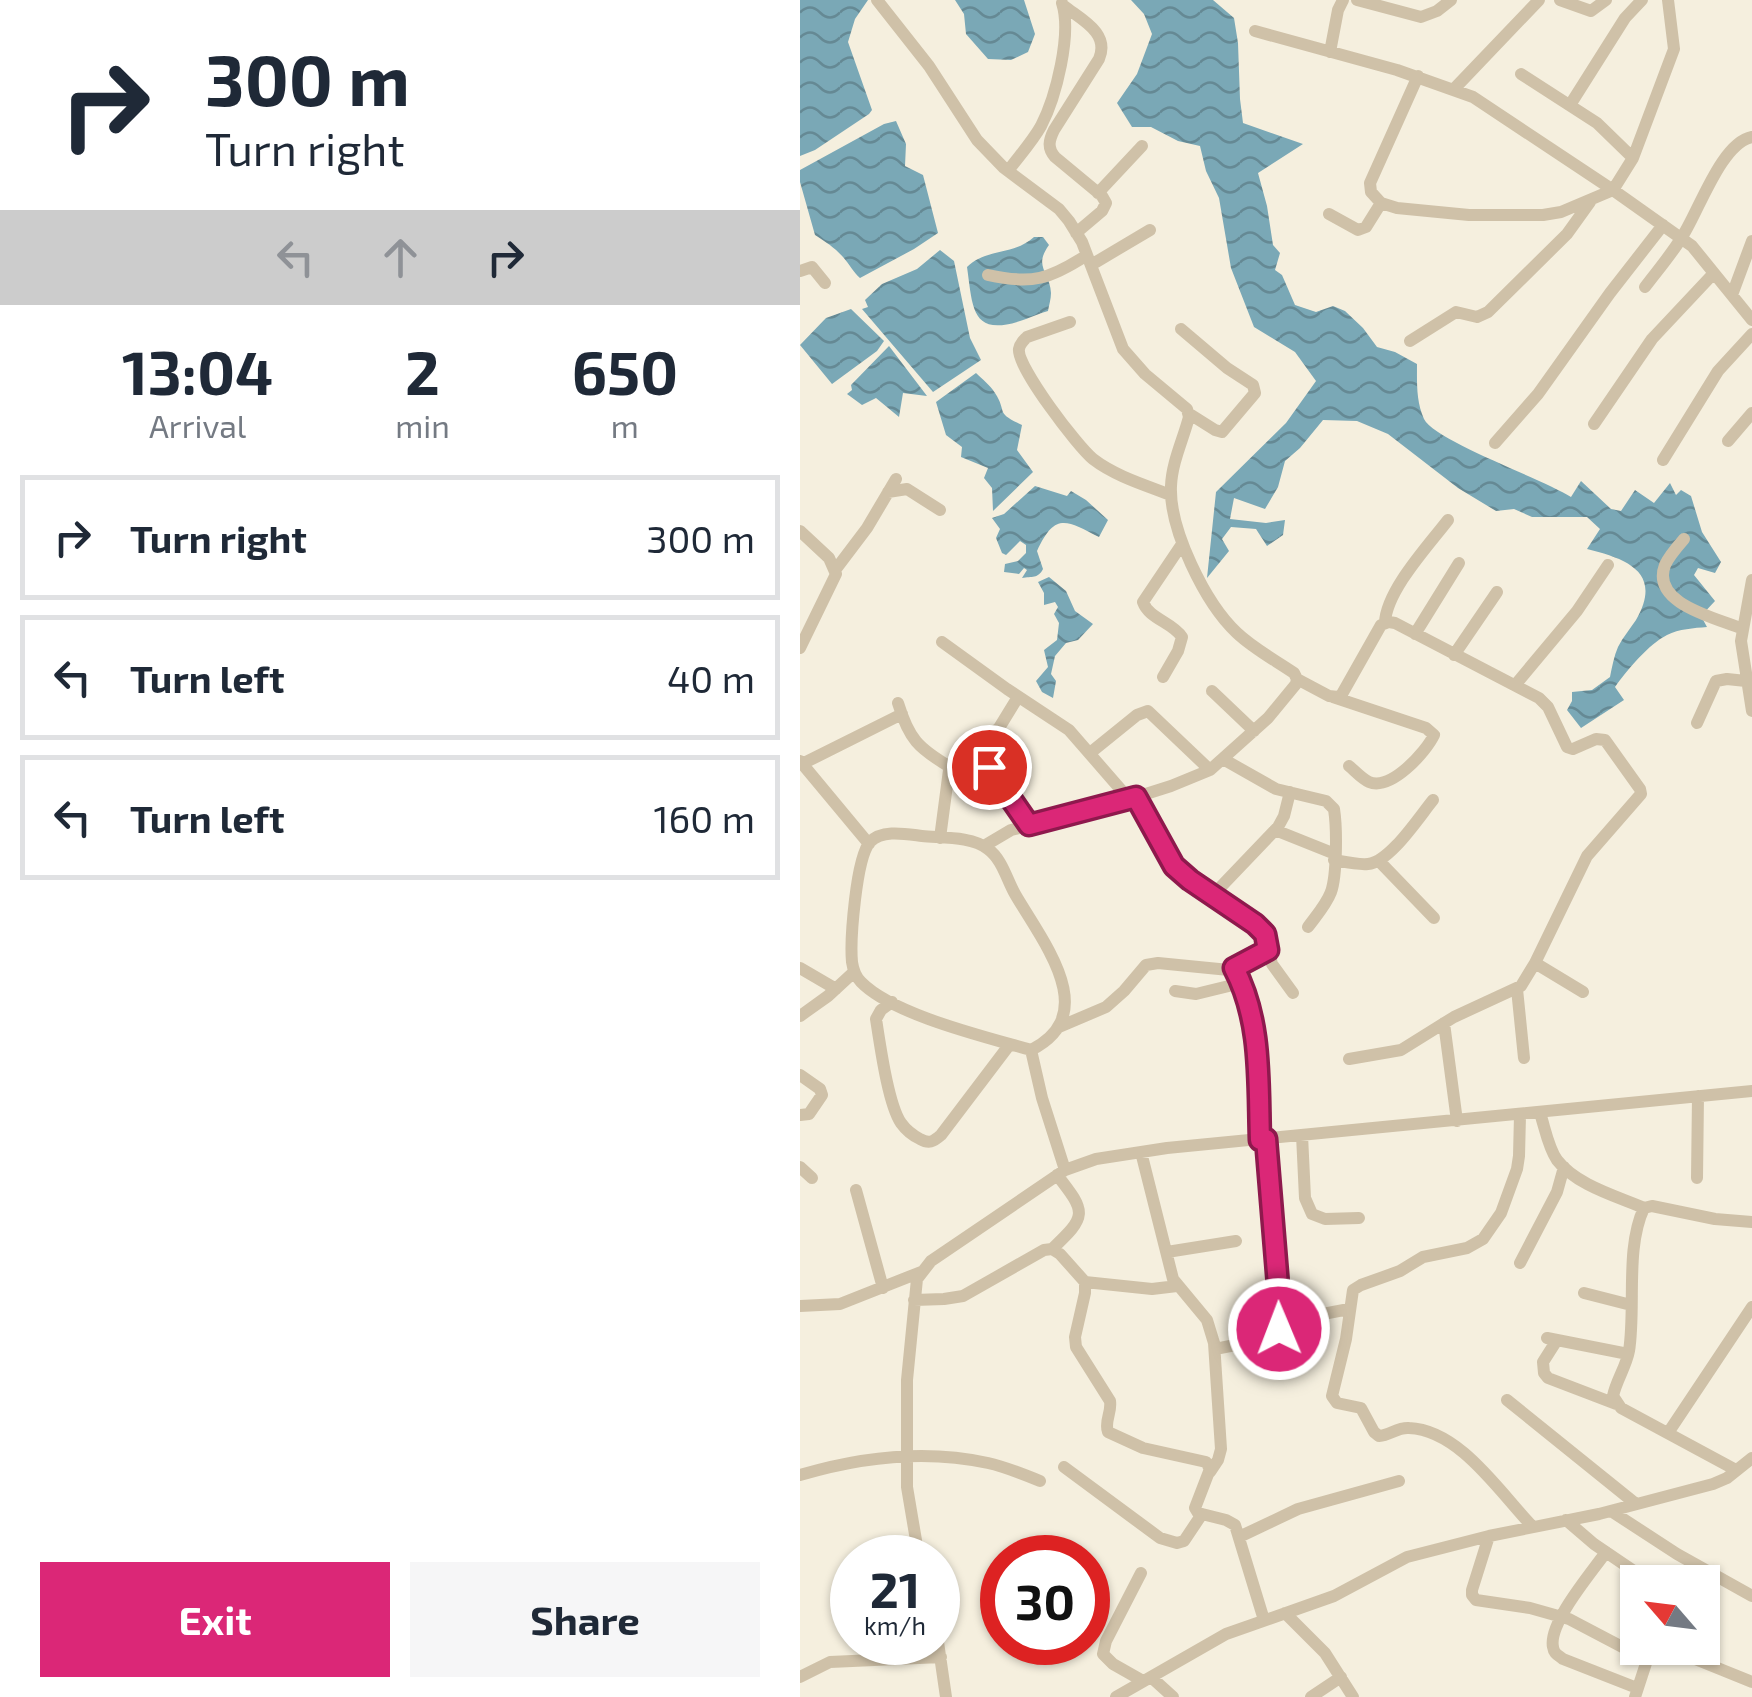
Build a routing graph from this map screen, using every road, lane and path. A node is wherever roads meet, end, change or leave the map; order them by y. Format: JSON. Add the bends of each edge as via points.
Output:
{"nodes":[{"id":1,"x":877,"y":0,"type":"edge"},
{"id":2,"x":1343,"y":0,"type":"edge"},
{"id":3,"x":1357,"y":0,"type":"edge"},
{"id":4,"x":1452,"y":0,"type":"edge"},
{"id":5,"x":1539,"y":0,"type":"edge"},
{"id":6,"x":1560,"y":0,"type":"edge"},
{"id":7,"x":1606,"y":0,"type":"edge"},
{"id":8,"x":1642,"y":0,"type":"edge"},
{"id":9,"x":1668,"y":0,"type":"edge"},
{"id":10,"x":1062,"y":3,"type":"edge"},
{"id":11,"x":1255,"y":31,"type":"dead end"},
{"id":12,"x":1330,"y":52,"type":"junction"},
{"id":13,"x":1521,"y":74,"type":"dead end"},
{"id":14,"x":1418,"y":76,"type":"junction"},
{"id":15,"x":1454,"y":89,"type":"junction"},
{"id":16,"x":1570,"y":106,"type":"junction"},
{"id":17,"x":1752,"y":138,"type":"edge"},
{"id":18,"x":1142,"y":146,"type":"dead end"},
{"id":19,"x":1633,"y":158,"type":"junction"},
{"id":20,"x":1008,"y":171,"type":"junction"},
{"id":21,"x":1613,"y":190,"type":"junction"},
{"id":22,"x":1098,"y":192,"type":"junction"},
{"id":23,"x":1592,"y":200,"type":"junction"},
{"id":24,"x":1381,"y":203,"type":"junction"},
{"id":25,"x":1329,"y":214,"type":"dead end"},
{"id":26,"x":1663,"y":225,"type":"junction"},
{"id":27,"x":1150,"y":230,"type":"dead end"},
{"id":28,"x":1076,"y":233,"type":"junction"},
{"id":29,"x":1682,"y":238,"type":"junction"},
{"id":30,"x":1752,"y":241,"type":"edge"},
{"id":31,"x":1089,"y":260,"type":"junction"},
{"id":32,"x":800,"y":272,"type":"edge"},
{"id":33,"x":1714,"y":273,"type":"junction"},
{"id":34,"x":988,"y":276,"type":"dead end"},
{"id":35,"x":825,"y":283,"type":"dead end"},
{"id":36,"x":1645,"y":288,"type":"dead end"},
{"id":37,"x":1732,"y":295,"type":"junction"},
{"id":38,"x":1752,"y":320,"type":"edge"},
{"id":39,"x":1070,"y":322,"type":"dead end"},
{"id":40,"x":1181,"y":329,"type":"dead end"},
{"id":41,"x":1752,"y":334,"type":"edge"},
{"id":42,"x":1410,"y":342,"type":"dead end"},
{"id":43,"x":1188,"y":412,"type":"junction"},
{"id":44,"x":1752,"y":413,"type":"edge"},
{"id":45,"x":1594,"y":424,"type":"dead end"},
{"id":46,"x":1728,"y":442,"type":"dead end"},
{"id":47,"x":1495,"y":444,"type":"dead end"},
{"id":48,"x":1663,"y":460,"type":"dead end"},
{"id":49,"x":1171,"y":495,"type":"junction"},
{"id":50,"x":940,"y":510,"type":"dead end"},
{"id":51,"x":1448,"y":520,"type":"dead end"},
{"id":52,"x":800,"y":531,"type":"edge"},
{"id":53,"x":1684,"y":539,"type":"dead end"},
{"id":54,"x":1182,"y":544,"type":"junction"},
{"id":55,"x":1459,"y":564,"type":"dead end"},
{"id":56,"x":1608,"y":565,"type":"dead end"},
{"id":57,"x":836,"y":569,"type":"junction"},
{"id":58,"x":1752,"y":580,"type":"edge"},
{"id":59,"x":1497,"y":592,"type":"dead end"},
{"id":60,"x":1384,"y":623,"type":"junction"},
{"id":61,"x":1742,"y":629,"type":"junction"},
{"id":62,"x":1415,"y":634,"type":"junction"},
{"id":63,"x":942,"y":642,"type":"dead end"},
{"id":64,"x":800,"y":648,"type":"edge"},
{"id":65,"x":1454,"y":655,"type":"junction"},
{"id":66,"x":1162,"y":677,"type":"dead end"},
{"id":67,"x":1297,"y":679,"type":"junction"},
{"id":68,"x":1516,"y":684,"type":"junction"},
{"id":69,"x":1749,"y":688,"type":"edge"},
{"id":70,"x":1212,"y":690,"type":"dead end"},
{"id":71,"x":1018,"y":696,"type":"junction"},
{"id":72,"x":1333,"y":697,"type":"junction"},
{"id":73,"x":1752,"y":711,"type":"edge"},
{"id":74,"x":1697,"y":723,"type":"dead end"},
{"id":75,"x":1254,"y":731,"type":"junction"},
{"id":76,"x":975,"y":747,"type":"junction"},
{"id":77,"x":1090,"y":753,"type":"junction"},
{"id":78,"x":1223,"y":759,"type":"junction"},
{"id":79,"x":801,"y":762,"type":"edge"},
{"id":80,"x":1349,"y":766,"type":"dead end"},
{"id":81,"x":950,"y":767,"type":"junction"},
{"id":82,"x":1210,"y":770,"type":"junction"},
{"id":83,"x":1290,"y":792,"type":"junction"},
{"id":84,"x":1132,"y":798,"type":"junction"},
{"id":85,"x":1433,"y":800,"type":"dead end"},
{"id":86,"x":1029,"y":825,"type":"junction"},
{"id":87,"x":1275,"y":830,"type":"junction"},
{"id":88,"x":940,"y":838,"type":"junction"},
{"id":89,"x":868,"y":844,"type":"junction"},
{"id":90,"x":984,"y":846,"type":"junction"},
{"id":91,"x":1335,"y":857,"type":"junction"},
{"id":92,"x":1379,"y":860,"type":"junction"},
{"id":93,"x":1213,"y":895,"type":"junction"},
{"id":94,"x":1434,"y":918,"type":"dead end"},
{"id":95,"x":1308,"y":927,"type":"dead end"},
{"id":96,"x":1268,"y":950,"type":"junction"},
{"id":97,"x":1535,"y":963,"type":"junction"},
{"id":98,"x":800,"y":968,"type":"edge"},
{"id":99,"x":1234,"y":968,"type":"junction"},
{"id":100,"x":854,"y":972,"type":"junction"},
{"id":101,"x":1241,"y":983,"type":"junction"},
{"id":102,"x":836,"y":989,"type":"junction"},
{"id":103,"x":1517,"y":989,"type":"junction"},
{"id":104,"x":1175,"y":991,"type":"dead end"},
{"id":105,"x":1583,"y":992,"type":"dead end"},
{"id":106,"x":1293,"y":993,"type":"dead end"},
{"id":107,"x":892,"y":1002,"type":"junction"},
{"id":108,"x":800,"y":1016,"type":"edge"},
{"id":109,"x":1444,"y":1023,"type":"junction"},
{"id":110,"x":1059,"y":1027,"type":"junction"},
{"id":111,"x":1010,"y":1044,"type":"junction"},
{"id":112,"x":1030,"y":1050,"type":"junction"},
{"id":113,"x":1524,"y":1058,"type":"dead end"},
{"id":114,"x":1349,"y":1059,"type":"dead end"},
{"id":115,"x":800,"y":1075,"type":"edge"},
{"id":116,"x":1752,"y":1091,"type":"edge"},
{"id":117,"x":1698,"y":1096,"type":"junction"},
{"id":118,"x":1540,"y":1113,"type":"junction"},
{"id":119,"x":1520,"y":1115,"type":"junction"},
{"id":120,"x":800,"y":1116,"type":"edge"},
{"id":121,"x":1457,"y":1121,"type":"junction"},
{"id":122,"x":1302,"y":1136,"type":"junction"},
{"id":123,"x":1263,"y":1139,"type":"junction"},
{"id":124,"x":1141,"y":1152,"type":"junction"},
{"id":125,"x":800,"y":1167,"type":"edge"},
{"id":126,"x":1564,"y":1167,"type":"junction"},
{"id":127,"x":1061,"y":1173,"type":"junction"},
{"id":128,"x":812,"y":1178,"type":"dead end"},
{"id":129,"x":1697,"y":1178,"type":"dead end"},
{"id":130,"x":856,"y":1190,"type":"dead end"},
{"id":131,"x":1644,"y":1208,"type":"junction"},
{"id":132,"x":1359,"y":1218,"type":"dead end"},
{"id":133,"x":1752,"y":1222,"type":"edge"},
{"id":134,"x":1236,"y":1242,"type":"dead end"},
{"id":135,"x":1052,"y":1248,"type":"junction"},
{"id":136,"x":1167,"y":1252,"type":"junction"},
{"id":137,"x":1520,"y":1263,"type":"dead end"},
{"id":138,"x":921,"y":1272,"type":"junction"},
{"id":139,"x":1085,"y":1282,"type":"junction"},
{"id":140,"x":1177,"y":1286,"type":"junction"},
{"id":141,"x":883,"y":1288,"type":"junction"},
{"id":142,"x":1584,"y":1293,"type":"dead end"},
{"id":143,"x":914,"y":1300,"type":"junction"},
{"id":144,"x":1631,"y":1304,"type":"junction"},
{"id":145,"x":800,"y":1306,"type":"edge"},
{"id":146,"x":1752,"y":1307,"type":"edge"},
{"id":147,"x":1349,"y":1309,"type":"junction"},
{"id":148,"x":1281,"y":1322,"type":"junction"},
{"id":149,"x":1215,"y":1349,"type":"junction"},
{"id":150,"x":1628,"y":1354,"type":"junction"},
{"id":151,"x":1507,"y":1400,"type":"dead end"},
{"id":152,"x":1616,"y":1404,"type":"junction"},
{"id":153,"x":1668,"y":1433,"type":"junction"},
{"id":154,"x":905,"y":1455,"type":"junction"},
{"id":155,"x":1752,"y":1458,"type":"edge"},
{"id":156,"x":1064,"y":1467,"type":"dead end"},
{"id":157,"x":1736,"y":1470,"type":"junction"},
{"id":158,"x":1208,"y":1474,"type":"junction"},
{"id":159,"x":800,"y":1475,"type":"edge"},
{"id":160,"x":1040,"y":1481,"type":"dead end"},
{"id":161,"x":1399,"y":1482,"type":"dead end"},
{"id":162,"x":1636,"y":1504,"type":"junction"},
{"id":163,"x":1611,"y":1510,"type":"junction"},
{"id":164,"x":1202,"y":1514,"type":"junction"},
{"id":165,"x":1566,"y":1520,"type":"junction"},
{"id":166,"x":1533,"y":1527,"type":"junction"},
{"id":167,"x":915,"y":1535,"type":"edge"},
{"id":168,"x":1489,"y":1536,"type":"junction"},
{"id":169,"x":1239,"y":1537,"type":"junction"},
{"id":170,"x":1606,"y":1552,"type":"junction"},
{"id":171,"x":1625,"y":1565,"type":"edge"},
{"id":172,"x":1141,"y":1574,"type":"dead end"},
{"id":173,"x":1752,"y":1596,"type":"edge"},
{"id":174,"x":1285,"y":1613,"type":"junction"},
{"id":175,"x":1561,"y":1616,"type":"junction"},
{"id":176,"x":1264,"y":1620,"type":"junction"},
{"id":177,"x":1620,"y":1641,"type":"edge"},
{"id":178,"x":830,"y":1662,"type":"edge"},
{"id":179,"x":942,"y":1665,"type":"edge"},
{"id":180,"x":1645,"y":1665,"type":"edge"},
{"id":181,"x":1710,"y":1665,"type":"edge"},
{"id":182,"x":1341,"y":1676,"type":"junction"},
{"id":183,"x":800,"y":1677,"type":"edge"},
{"id":184,"x":1147,"y":1679,"type":"junction"},
{"id":185,"x":1752,"y":1682,"type":"edge"},
{"id":186,"x":1636,"y":1692,"type":"edge"},
{"id":187,"x":946,"y":1697,"type":"edge"},
{"id":188,"x":1116,"y":1697,"type":"edge"},
{"id":189,"x":1173,"y":1697,"type":"edge"},
{"id":190,"x":1312,"y":1697,"type":"edge"},
{"id":191,"x":1353,"y":1697,"type":"edge"}],
"edges":[{"from":1,"to":20,"type":"street","via":[[976,140]]},
{"from":2,"to":12,"type":"street"},
{"from":3,"to":4,"type":"street","via":[[1420,17]]},
{"from":5,"to":15,"type":"street"},
{"from":6,"to":7,"type":"street","via":[[1592,11]]},
{"from":8,"to":16,"type":"street"},
{"from":9,"to":19,"type":"street","via":[[1674,50]]},
{"from":10,"to":20,"type":"street","via":[[1064,38],[1052,97],[1038,131]]},
{"from":10,"to":22,"type":"street","via":[[1103,43],[1049,146]]},
{"from":11,"to":12,"type":"street"},
{"from":12,"to":14,"type":"street"},
{"from":13,"to":16,"type":"street"},
{"from":14,"to":15,"type":"street"},
{"from":14,"to":24,"type":"street","via":[[1370,184]]},
{"from":15,"to":21,"type":"street"},
{"from":16,"to":19,"type":"street"},
{"from":17,"to":29,"type":"street","via":[[1728,154]]},
{"from":18,"to":22,"type":"street"},
{"from":19,"to":21,"type":"street"},
{"from":20,"to":28,"type":"street","via":[[1059,209]]},
{"from":21,"to":23,"type":"street"},
{"from":21,"to":26,"type":"street"},
{"from":22,"to":28,"type":"street","via":[[1105,207]]},
{"from":23,"to":24,"type":"street","via":[[1543,215],[1469,215]]},
{"from":23,"to":42,"type":"street","via":[[1488,312],[1456,312]]},
{"from":24,"to":25,"type":"street","via":[[1362,230]]},
{"from":26,"to":29,"type":"street"},
{"from":26,"to":47,"type":"street"},
{"from":27,"to":31,"type":"street"},
{"from":28,"to":31,"type":"street"},
{"from":29,"to":33,"type":"street"},
{"from":29,"to":36,"type":"street"},
{"from":30,"to":37,"type":"street"},
{"from":31,"to":34,"type":"street","via":[[1020,282]]},
{"from":31,"to":43,"type":"street","via":[[1127,355]]},
{"from":32,"to":35,"type":"street","via":[[812,268]]},
{"from":33,"to":37,"type":"street"},
{"from":33,"to":45,"type":"street","via":[[1652,339]]},
{"from":37,"to":38,"type":"street"},
{"from":39,"to":49,"type":"street","via":[[1022,342],[1019,356],[1029,375],[1094,460]]},
{"from":40,"to":43,"type":"street","via":[[1256,393],[1222,432]]},
{"from":41,"to":48,"type":"street","via":[[1718,371]]},
{"from":43,"to":49,"type":"street"},
{"from":44,"to":46,"type":"street"},
{"from":49,"to":54,"type":"street"},
{"from":50,"to":57,"type":"street","via":[[892,486]]},
{"from":51,"to":60,"type":"street","via":[[1398,588]]},
{"from":52,"to":57,"type":"street"},
{"from":53,"to":61,"type":"street","via":[[1666,563],[1667,592]]},
{"from":54,"to":66,"type":"street","via":[[1142,602],[1182,638]]},
{"from":54,"to":67,"type":"street","via":[[1231,627]]},
{"from":55,"to":62,"type":"street"},
{"from":56,"to":68,"type":"street"},
{"from":57,"to":64,"type":"street"},
{"from":58,"to":61,"type":"street"},
{"from":59,"to":65,"type":"street"},
{"from":60,"to":62,"type":"street"},
{"from":60,"to":72,"type":"street","via":[[1342,694]]},
{"from":61,"to":69,"type":"street"},
{"from":62,"to":65,"type":"street"},
{"from":63,"to":71,"type":"street"},
{"from":65,"to":68,"type":"street"},
{"from":67,"to":72,"type":"street"},
{"from":67,"to":75,"type":"street"},
{"from":68,"to":97,"type":"street","via":[[1546,703],[1565,745],[1605,740],[1641,794],[1587,856]]},
{"from":69,"to":73,"type":"street"},
{"from":69,"to":74,"type":"street","via":[[1716,680]]},
{"from":70,"to":75,"type":"street"},
{"from":71,"to":76,"type":"street","via":[[1000,728]]},
{"from":71,"to":77,"type":"street","via":[[1064,725]]},
{"from":72,"to":80,"type":"street","via":[[1434,735],[1415,760],[1379,784]]},
{"from":75,"to":78,"type":"street"},
{"from":76,"to":81,"type":"street"},
{"from":76,"to":86,"type":"street"},
{"from":77,"to":82,"type":"street","via":[[1148,711]]},
{"from":77,"to":84,"type":"street"},
{"from":78,"to":82,"type":"street"},
{"from":78,"to":83,"type":"street"},
{"from":79,"to":81,"type":"street","via":[[900,708],[914,741]]},
{"from":79,"to":89,"type":"street"},
{"from":81,"to":88,"type":"street"},
{"from":82,"to":84,"type":"street"},
{"from":83,"to":87,"type":"street"},
{"from":83,"to":91,"type":"street","via":[[1334,809]]},
{"from":84,"to":86,"type":"street"},
{"from":84,"to":93,"type":"street","via":[[1174,866]]},
{"from":85,"to":92,"type":"street"},
{"from":86,"to":90,"type":"street"},
{"from":87,"to":91,"type":"street"},
{"from":87,"to":93,"type":"street"},
{"from":88,"to":89,"type":"street","via":[[886,835]]},
{"from":88,"to":90,"type":"street"},
{"from":89,"to":100,"type":"street","via":[[858,881]]},
{"from":90,"to":110,"type":"street","via":[[1059,970],[1066,1004]]},
{"from":91,"to":92,"type":"street"},
{"from":91,"to":95,"type":"street","via":[[1330,895]]},
{"from":92,"to":94,"type":"street"},
{"from":93,"to":96,"type":"street","via":[[1261,929]]},
{"from":96,"to":99,"type":"street"},
{"from":96,"to":106,"type":"street"},
{"from":97,"to":103,"type":"street"},
{"from":97,"to":105,"type":"street"},
{"from":98,"to":102,"type":"street"},
{"from":99,"to":101,"type":"street"},
{"from":99,"to":110,"type":"street","via":[[1146,965],[1106,1007]]},
{"from":100,"to":102,"type":"street"},
{"from":100,"to":107,"type":"street"},
{"from":101,"to":104,"type":"street","via":[[1196,994]]},
{"from":101,"to":123,"type":"street","via":[[1250,1003]]},
{"from":102,"to":108,"type":"street"},
{"from":103,"to":109,"type":"street"},
{"from":103,"to":113,"type":"street"},
{"from":107,"to":111,"type":"street"},
{"from":107,"to":111,"type":"street","via":[[876,1020],[891,1096],[900,1123],[927,1142],[941,1135]]},
{"from":109,"to":114,"type":"street","via":[[1400,1050]]},
{"from":109,"to":121,"type":"street"},
{"from":110,"to":112,"type":"street"},
{"from":111,"to":112,"type":"street"},
{"from":112,"to":127,"type":"street"},
{"from":115,"to":120,"type":"street","via":[[822,1094]]},
{"from":116,"to":117,"type":"street"},
{"from":117,"to":118,"type":"street"},
{"from":117,"to":129,"type":"street"},
{"from":118,"to":119,"type":"street"},
{"from":118,"to":126,"type":"street"},
{"from":119,"to":121,"type":"street"},
{"from":119,"to":147,"type":"street","via":[[1517,1169],[1483,1239],[1357,1286]]},
{"from":121,"to":122,"type":"street"},
{"from":122,"to":123,"type":"street"},
{"from":122,"to":132,"type":"street","via":[[1307,1207],[1318,1218]]},
{"from":123,"to":124,"type":"street"},
{"from":123,"to":148,"type":"street"},
{"from":124,"to":127,"type":"street"},
{"from":124,"to":136,"type":"street"},
{"from":125,"to":128,"type":"street"},
{"from":126,"to":131,"type":"street"},
{"from":126,"to":137,"type":"street"},
{"from":127,"to":135,"type":"street","via":[[1080,1216]]},
{"from":127,"to":138,"type":"street"},
{"from":130,"to":141,"type":"street"},
{"from":131,"to":133,"type":"street"},
{"from":131,"to":144,"type":"street"},
{"from":134,"to":136,"type":"street"},
{"from":135,"to":139,"type":"street"},
{"from":135,"to":143,"type":"street","via":[[959,1298]]},
{"from":136,"to":140,"type":"street"},
{"from":138,"to":141,"type":"street"},
{"from":138,"to":143,"type":"street"},
{"from":139,"to":140,"type":"street"},
{"from":139,"to":158,"type":"street","via":[[1074,1341],[1108,1397],[1108,1432],[1143,1448],[1203,1460]]},
{"from":140,"to":149,"type":"street","via":[[1204,1316]]},
{"from":141,"to":145,"type":"street","via":[[840,1304]]},
{"from":142,"to":144,"type":"street"},
{"from":143,"to":154,"type":"street"},
{"from":144,"to":150,"type":"street"},
{"from":146,"to":153,"type":"street"},
{"from":147,"to":148,"type":"street"},
{"from":147,"to":166,"type":"street","via":[[1333,1400],[1358,1406],[1379,1436],[1410,1428],[1453,1443]]},
{"from":148,"to":149,"type":"street","via":[[1271,1338]]},
{"from":149,"to":158,"type":"street","via":[[1221,1449]]},
{"from":150,"to":152,"type":"street","via":[[1613,1391]]},
{"from":150,"to":152,"type":"street","via":[[1552,1339],[1543,1362],[1554,1381]]},
{"from":151,"to":162,"type":"street"},
{"from":152,"to":153,"type":"street"},
{"from":153,"to":157,"type":"street"},
{"from":154,"to":159,"type":"street"},
{"from":154,"to":160,"type":"street","via":[[988,1463]]},
{"from":154,"to":167,"type":"street"},
{"from":155,"to":157,"type":"street"},
{"from":156,"to":164,"type":"street","via":[[1170,1542],[1184,1542]]},
{"from":157,"to":162,"type":"street","via":[[1712,1484]]},
{"from":158,"to":164,"type":"street","via":[[1196,1503]]},
{"from":161,"to":169,"type":"street","via":[[1298,1509]]},
{"from":162,"to":163,"type":"street"},
{"from":163,"to":165,"type":"street"},
{"from":163,"to":173,"type":"street"},
{"from":164,"to":169,"type":"street","via":[[1231,1522]]},
{"from":165,"to":166,"type":"street"},
{"from":165,"to":170,"type":"street"},
{"from":166,"to":168,"type":"street"},
{"from":168,"to":174,"type":"street","via":[[1406,1557],[1334,1596]]},
{"from":168,"to":175,"type":"street","via":[[1474,1598]]},
{"from":169,"to":176,"type":"street"},
{"from":170,"to":171,"type":"street"},
{"from":170,"to":175,"type":"street"},
{"from":172,"to":184,"type":"street","via":[[1103,1654]]},
{"from":174,"to":176,"type":"street"},
{"from":174,"to":182,"type":"street"},
{"from":175,"to":177,"type":"street"},
{"from":175,"to":186,"type":"street","via":[[1555,1652]]},
{"from":176,"to":184,"type":"street"},
{"from":178,"to":183,"type":"street"},
{"from":179,"to":187,"type":"street"},
{"from":180,"to":186,"type":"street"},
{"from":181,"to":185,"type":"street"},
{"from":182,"to":190,"type":"street"},
{"from":182,"to":191,"type":"street"},
{"from":184,"to":188,"type":"street"},
{"from":184,"to":189,"type":"street"}]}
